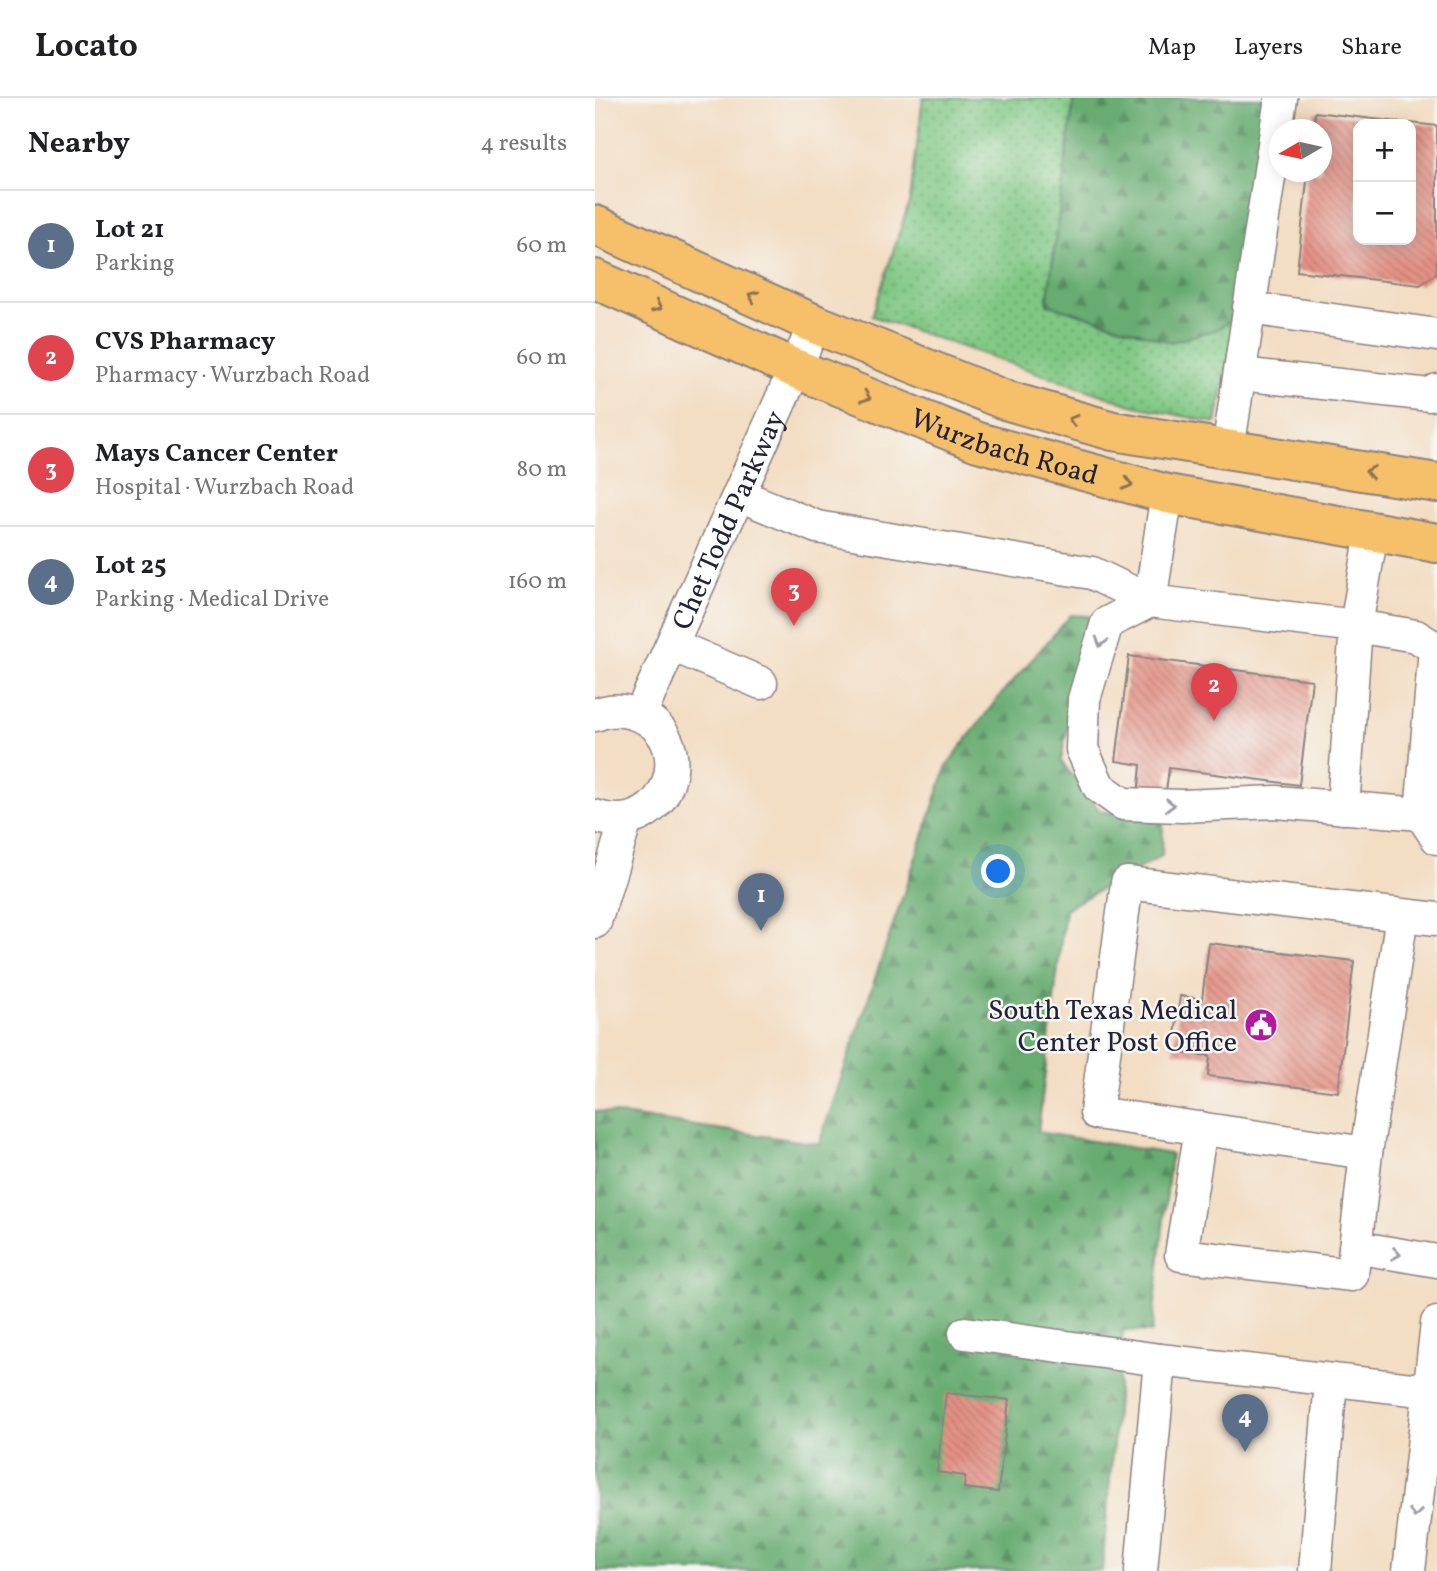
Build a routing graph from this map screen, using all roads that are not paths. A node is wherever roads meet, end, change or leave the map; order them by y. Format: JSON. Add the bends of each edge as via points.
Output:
{"nodes":[{"id":1,"x":1280,"y":98,"type":"edge"},
{"id":2,"x":595,"y":225,"type":"edge"},
{"id":3,"x":595,"y":279,"type":"edge"},
{"id":4,"x":1249,"y":308,"type":"junction"},
{"id":5,"x":815,"y":324,"type":"junction"},
{"id":6,"x":1437,"y":335,"type":"edge"},
{"id":7,"x":794,"y":368,"type":"junction"},
{"id":8,"x":1240,"y":374,"type":"junction"},
{"id":9,"x":1437,"y":390,"type":"edge"},
{"id":10,"x":1228,"y":450,"type":"junction"},
{"id":11,"x":1432,"y":479,"type":"edge"},
{"id":12,"x":1167,"y":494,"type":"junction"},
{"id":13,"x":739,"y":495,"type":"junction"},
{"id":14,"x":1372,"y":532,"type":"junction"},
{"id":15,"x":1428,"y":546,"type":"edge"},
{"id":16,"x":1150,"y":601,"type":"junction"},
{"id":17,"x":1356,"y":626,"type":"junction"},
{"id":18,"x":672,"y":645,"type":"junction"},
{"id":19,"x":761,"y":683,"type":"dead end"},
{"id":20,"x":595,"y":715,"type":"edge"},
{"id":21,"x":640,"y":715,"type":"junction"},
{"id":22,"x":1343,"y":808,"type":"junction"},
{"id":23,"x":610,"y":818,"type":"edge"},
{"id":24,"x":1432,"y":822,"type":"edge"},
{"id":25,"x":1402,"y":915,"type":"junction"},
{"id":26,"x":1437,"y":919,"type":"edge"},
{"id":27,"x":595,"y":922,"type":"edge"},
{"id":28,"x":1201,"y":1128,"type":"junction"},
{"id":29,"x":1366,"y":1153,"type":"junction"},
{"id":30,"x":1355,"y":1247,"type":"junction"},
{"id":31,"x":1437,"y":1261,"type":"edge"},
{"id":32,"x":1437,"y":1323,"type":"edge"},
{"id":33,"x":965,"y":1333,"type":"dead end"},
{"id":34,"x":1160,"y":1360,"type":"junction"},
{"id":35,"x":1331,"y":1380,"type":"junction"},
{"id":36,"x":1429,"y":1391,"type":"junction"},
{"id":37,"x":1141,"y":1571,"type":"edge"},
{"id":38,"x":1315,"y":1571,"type":"edge"},
{"id":39,"x":1409,"y":1571,"type":"edge"}],
"edges":[{"from":1,"to":4,"type":"street"},
{"from":5,"to":2,"type":"main road","name":"Wurzbach Road","one_way":true},
{"from":3,"to":7,"type":"main road","name":"Wurzbach Road","one_way":true},
{"from":4,"to":6,"type":"street"},
{"from":4,"to":8,"type":"street"},
{"from":5,"to":7,"type":"street","name":"Chet Todd Parkway"},
{"from":10,"to":5,"type":"main road","name":"Wurzbach Road","one_way":true,"via":[[1113,431],[1005,400]]},
{"from":7,"to":12,"type":"main road","name":"Wurzbach Road","one_way":true,"via":[[978,442]]},
{"from":7,"to":13,"type":"street","name":"Chet Todd Parkway"},
{"from":8,"to":9,"type":"street","via":[[1430,395]]},
{"from":8,"to":10,"type":"street"},
{"from":11,"to":10,"type":"main road","name":"Wurzbach Road","one_way":true},
{"from":12,"to":14,"type":"main road","name":"Wurzbach Road"},
{"from":12,"to":16,"type":"street"},
{"from":13,"to":16,"type":"street","via":[[817,527],[1092,573]]},
{"from":13,"to":18,"type":"street","name":"Chet Todd Parkway"},
{"from":14,"to":15,"type":"main road","name":"Wurzbach Road"},
{"from":14,"to":17,"type":"street"},
{"from":16,"to":17,"type":"street"},
{"from":16,"to":22,"type":"street","one_way":true,"via":[[1107,623],[1084,699],[1082,749],[1099,786],[1123,804],[1276,802]]},
{"from":17,"to":22,"type":"street"},
{"from":17,"to":24,"type":"street","via":[[1416,636],[1435,648]]},
{"from":18,"to":19,"type":"street"},
{"from":18,"to":21,"type":"street","name":"Chet Todd Parkway"},
{"from":20,"to":21,"type":"street","via":[[622,710]]},
{"from":21,"to":23,"type":"street","via":[[665,739],[671,773],[666,790],[642,815]]},
{"from":22,"to":24,"type":"street"},
{"from":23,"to":27,"type":"street"},
{"from":25,"to":26,"type":"street"},
{"from":25,"to":28,"type":"street","via":[[1127,883],[1096,1113]]},
{"from":25,"to":29,"type":"street"},
{"from":28,"to":29,"type":"street"},
{"from":28,"to":30,"type":"street","via":[[1181,1255],[1352,1275]]},
{"from":29,"to":30,"type":"street"},
{"from":30,"to":31,"type":"street","one_way":true},
{"from":32,"to":36,"type":"street"},
{"from":33,"to":34,"type":"street"},
{"from":34,"to":35,"type":"street"},
{"from":34,"to":37,"type":"street"},
{"from":35,"to":36,"type":"street"},
{"from":35,"to":38,"type":"street"},
{"from":36,"to":39,"type":"street","one_way":true}]}
